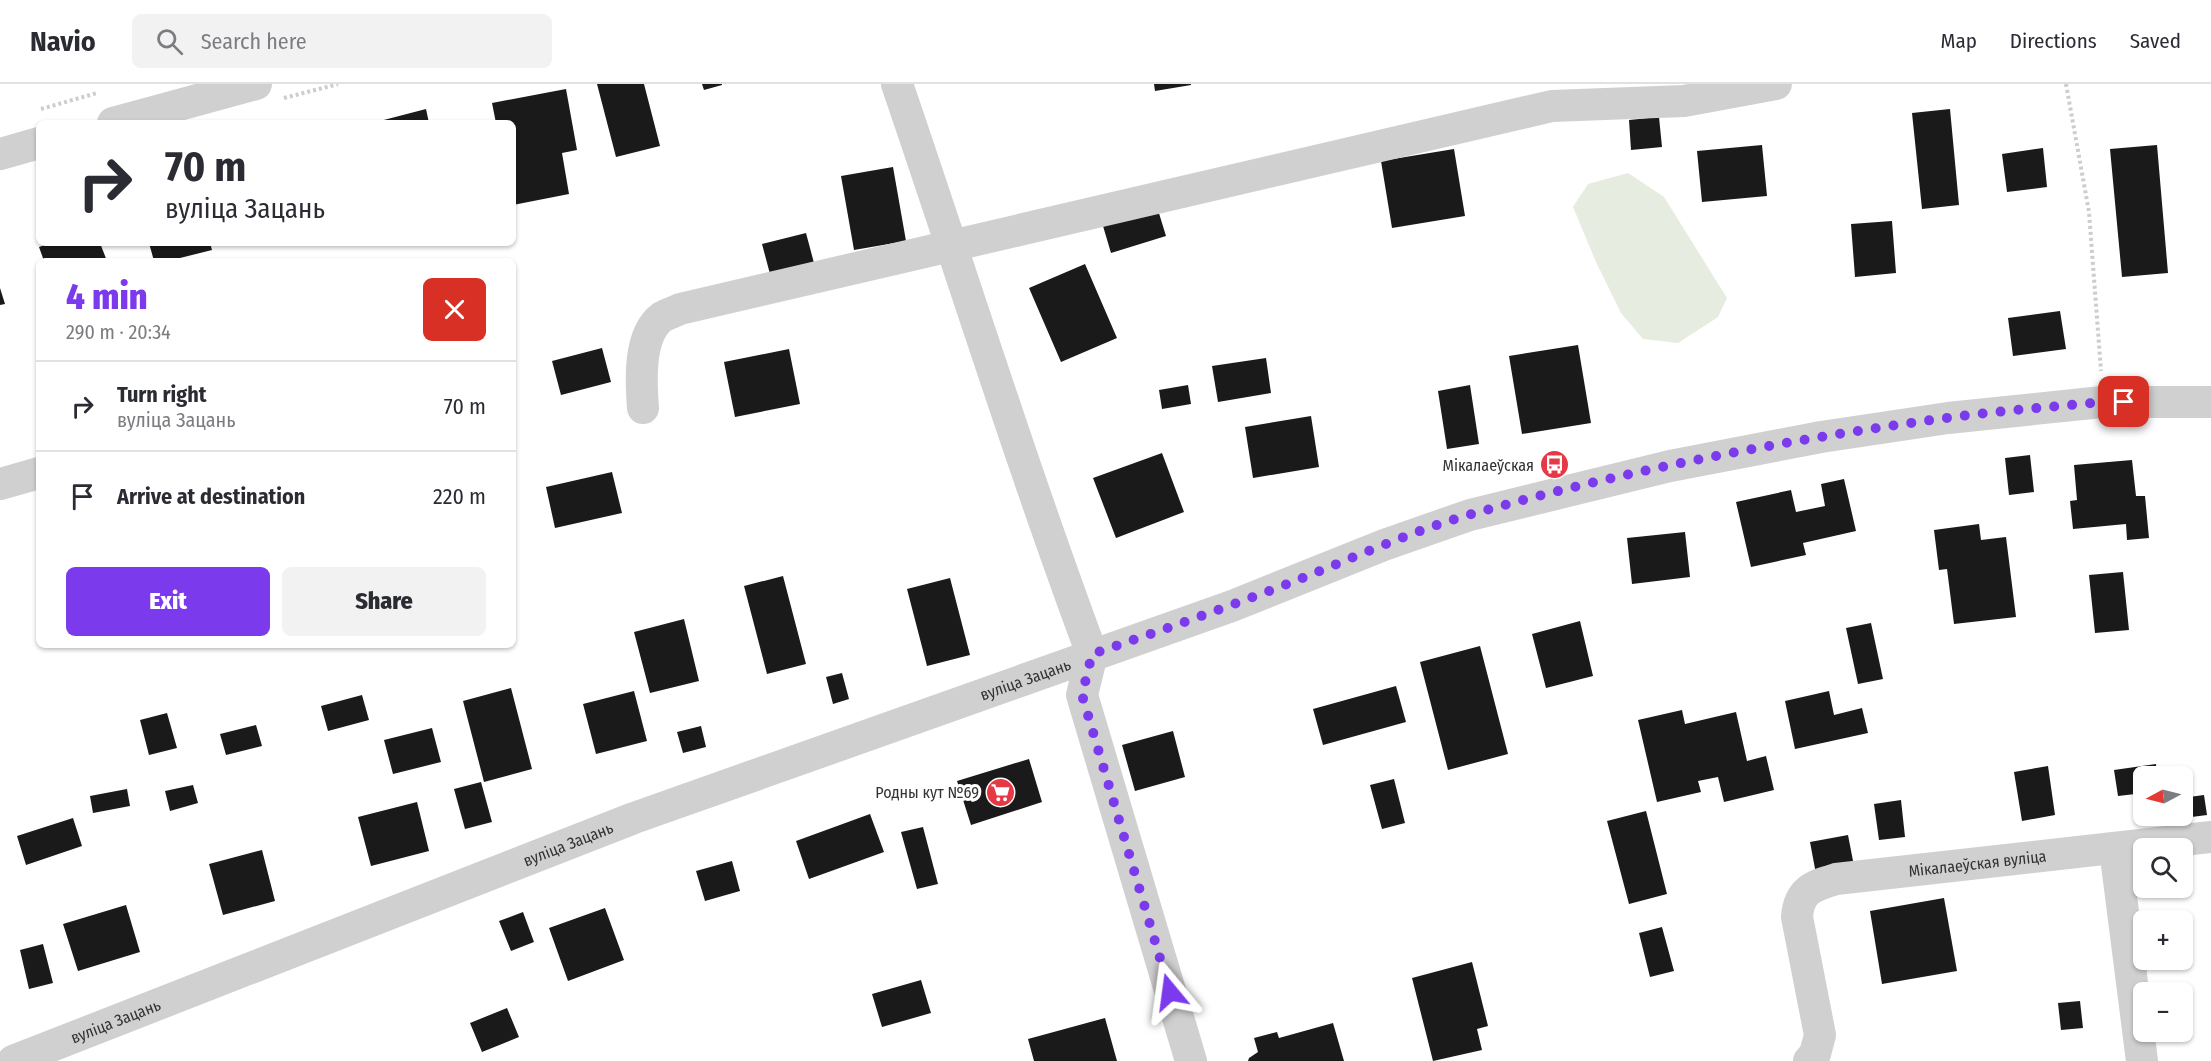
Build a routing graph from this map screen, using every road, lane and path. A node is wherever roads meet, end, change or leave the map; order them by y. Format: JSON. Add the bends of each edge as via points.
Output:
{"nodes":[{"id":1,"x":256,"y":84,"type":"edge"},
{"id":2,"x":897,"y":84,"type":"edge"},
{"id":3,"x":1776,"y":84,"type":"edge"},
{"id":4,"x":2066,"y":84,"type":"edge"},
{"id":5,"x":108,"y":90,"type":"dead end"},
{"id":6,"x":32,"y":111,"type":"dead end"},
{"id":7,"x":124,"y":120,"type":"edge"},
{"id":8,"x":36,"y":144,"type":"edge"},
{"id":9,"x":0,"y":154,"type":"edge"},
{"id":10,"x":952,"y":244,"type":"junction"},
{"id":11,"x":2103,"y":402,"type":"junction"},
{"id":12,"x":2211,"y":402,"type":"edge"},
{"id":13,"x":643,"y":408,"type":"dead end"},
{"id":14,"x":36,"y":474,"type":"edge"},
{"id":15,"x":0,"y":484,"type":"edge"},
{"id":16,"x":1092,"y":654,"type":"junction"},
{"id":17,"x":2211,"y":837,"type":"edge"},
{"id":18,"x":2115,"y":849,"type":"junction"},
{"id":19,"x":13,"y":1061,"type":"edge"},
{"id":20,"x":1191,"y":1061,"type":"edge"},
{"id":21,"x":1809,"y":1061,"type":"edge"},
{"id":22,"x":2142,"y":1061,"type":"edge"}],
"edges":[{"from":1,"to":7,"type":"street"},
{"from":2,"to":10,"type":"street"},
{"from":3,"to":10,"type":"street","via":[[1684,101],[1552,106]]},
{"from":4,"to":11,"type":"path","via":[[2089,212]]},
{"from":5,"to":6,"type":"path"},
{"from":8,"to":9,"type":"street"},
{"from":10,"to":13,"type":"street","via":[[680,309],[662,318],[645,346]]},
{"from":10,"to":16,"type":"street","via":[[1045,527]]},
{"from":11,"to":12,"type":"street","name":"вуліца Зацань"},
{"from":11,"to":16,"type":"street","name":"вуліца Зацань","via":[[1948,418],[1821,437],[1560,491],[1470,515],[1232,606]]},
{"from":14,"to":15,"type":"street"},
{"from":16,"to":19,"type":"street","name":"вуліца Зацань","via":[[634,818]]},
{"from":16,"to":20,"type":"street","via":[[1082,695]]},
{"from":17,"to":18,"type":"street","name":"Мікалаеўская вуліца"},
{"from":18,"to":21,"type":"street","name":"Мікалаеўская вуліца","via":[[1836,879],[1806,891],[1797,917],[1820,1035]]},
{"from":18,"to":22,"type":"street"}]}
